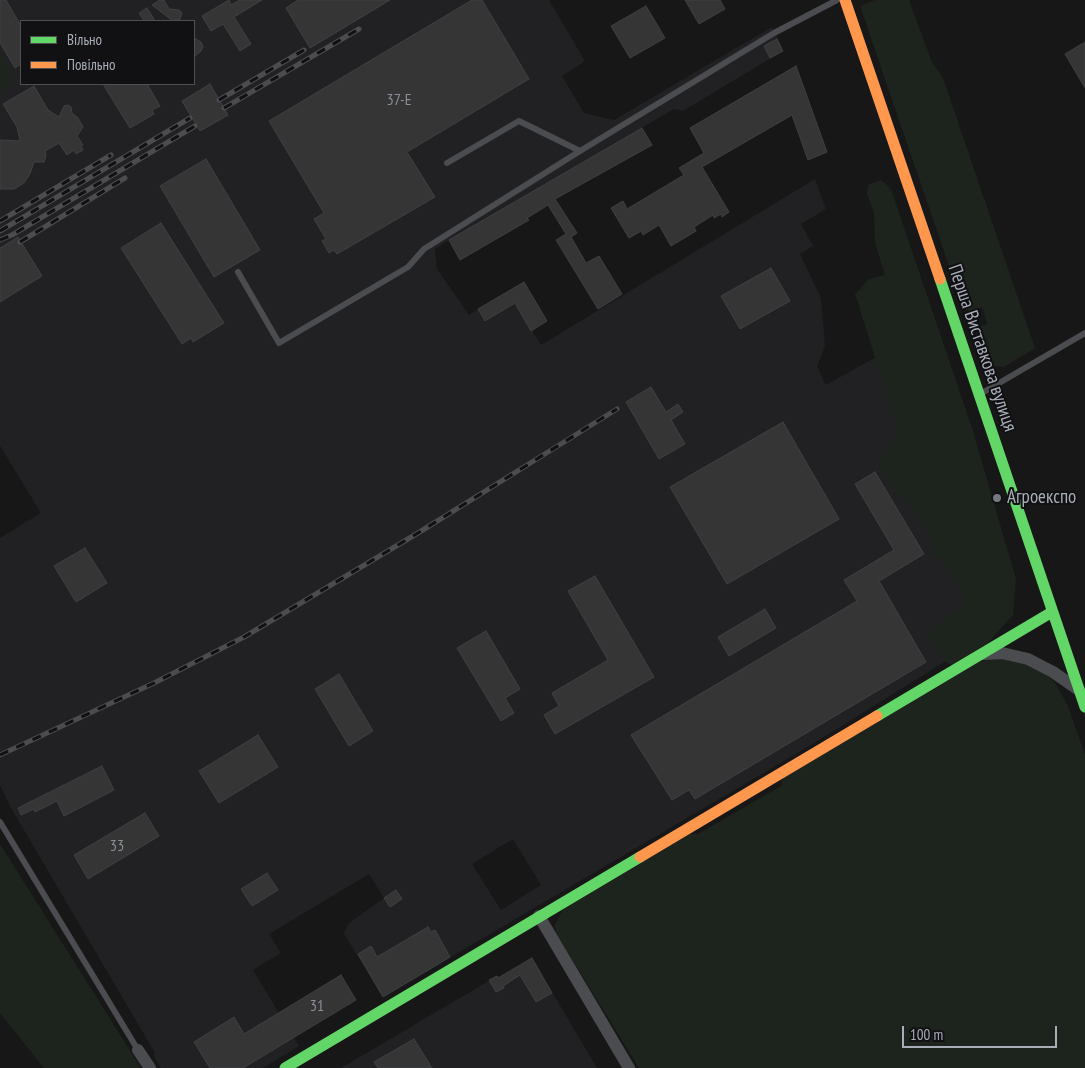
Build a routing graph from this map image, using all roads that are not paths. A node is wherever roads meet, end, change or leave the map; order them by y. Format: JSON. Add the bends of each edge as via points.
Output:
{"nodes":[{"id":1,"x":837,"y":0,"type":"edge"},
{"id":2,"x":845,"y":0,"type":"edge"},
{"id":3,"x":580,"y":151,"type":"junction"},
{"id":4,"x":447,"y":163,"type":"dead end"},
{"id":5,"x":238,"y":272,"type":"dead end"},
{"id":6,"x":1085,"y":333,"type":"edge"},
{"id":7,"x":979,"y":395,"type":"junction"},
{"id":8,"x":1052,"y":612,"type":"junction"},
{"id":9,"x":979,"y":655,"type":"junction"},
{"id":10,"x":1080,"y":691,"type":"junction"},
{"id":11,"x":1085,"y":707,"type":"edge"},
{"id":12,"x":0,"y":822,"type":"edge"},
{"id":13,"x":540,"y":916,"type":"junction"},
{"id":14,"x":138,"y":1050,"type":"joint"},
{"id":15,"x":150,"y":1068,"type":"edge"},
{"id":16,"x":285,"y":1068,"type":"edge"},
{"id":17,"x":629,"y":1068,"type":"edge"}],
"edges":[{"from":1,"to":3,"type":"lane","via":[[774,33]]},
{"from":2,"to":7,"type":"street","name":"Перша Виставкова вулиця"},
{"from":3,"to":4,"type":"lane","via":[[519,121]]},
{"from":3,"to":5,"type":"lane","via":[[424,248],[408,267],[279,343]]},
{"from":6,"to":7,"type":"lane"},
{"from":7,"to":8,"type":"street","name":"Перша Виставкова вулиця"},
{"from":8,"to":9,"type":"street"},
{"from":8,"to":10,"type":"street","name":"Перша Виставкова вулиця"},
{"from":9,"to":10,"type":"street","via":[[1002,653],[1028,659]]},
{"from":9,"to":13,"type":"street"},
{"from":10,"to":11,"type":"street","name":"Перша Виставкова вулиця"},
{"from":12,"to":14,"type":"lane"},
{"from":13,"to":16,"type":"street"},
{"from":13,"to":17,"type":"street"},
{"from":14,"to":15,"type":"street"}]}
